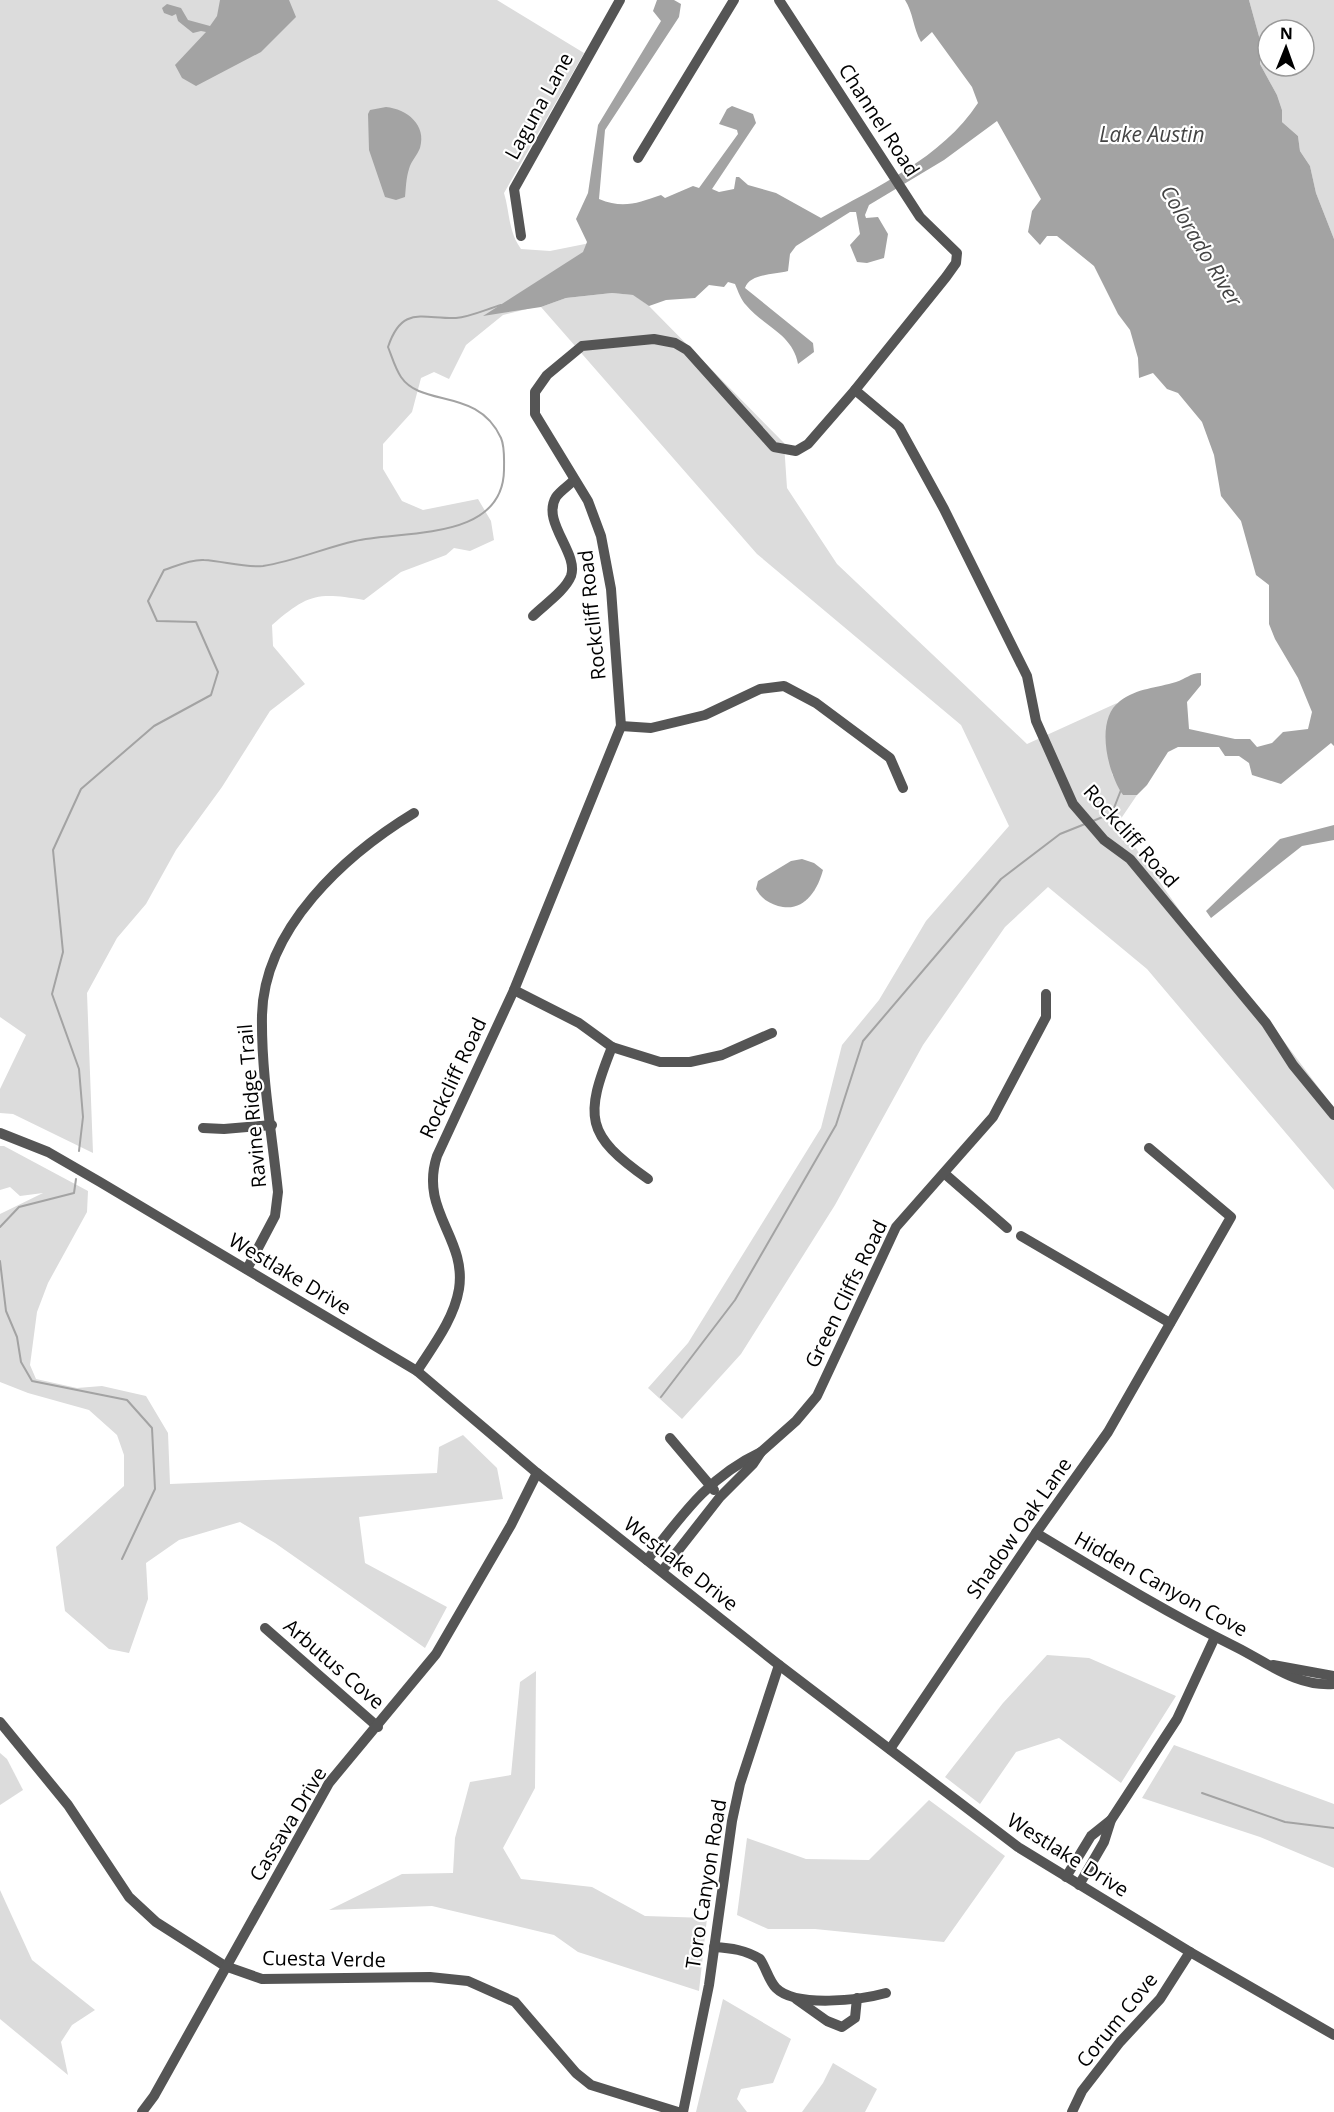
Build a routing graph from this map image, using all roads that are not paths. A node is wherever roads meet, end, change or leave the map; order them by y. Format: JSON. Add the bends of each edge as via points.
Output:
{"nodes":[{"id":1,"x":620,"y":0,"type":"edge"},
{"id":2,"x":734,"y":0,"type":"edge"},
{"id":3,"x":778,"y":0,"type":"edge"},
{"id":4,"x":638,"y":158,"type":"dead end"},
{"id":5,"x":520,"y":236,"type":"dead end"},
{"id":6,"x":855,"y":390,"type":"junction"},
{"id":7,"x":573,"y":481,"type":"junction"},
{"id":8,"x":533,"y":616,"type":"dead end"},
{"id":9,"x":621,"y":726,"type":"junction"},
{"id":10,"x":903,"y":788,"type":"dead end"},
{"id":11,"x":414,"y":813,"type":"dead end"},
{"id":12,"x":514,"y":990,"type":"junction"},
{"id":13,"x":1046,"y":994,"type":"dead end"},
{"id":14,"x":772,"y":1033,"type":"dead end"},
{"id":15,"x":612,"y":1047,"type":"junction"},
{"id":16,"x":1334,"y":1115,"type":"edge"},
{"id":17,"x":272,"y":1125,"type":"junction"},
{"id":18,"x":203,"y":1128,"type":"dead end"},
{"id":19,"x":0,"y":1133,"type":"edge"},
{"id":20,"x":1149,"y":1148,"type":"dead end"},
{"id":21,"x":945,"y":1174,"type":"junction"},
{"id":22,"x":648,"y":1179,"type":"dead end"},
{"id":23,"x":1007,"y":1228,"type":"dead end"},
{"id":24,"x":1021,"y":1236,"type":"dead end"},
{"id":25,"x":247,"y":1269,"type":"junction"},
{"id":26,"x":1170,"y":1323,"type":"junction"},
{"id":27,"x":417,"y":1371,"type":"junction"},
{"id":28,"x":670,"y":1438,"type":"dead end"},
{"id":29,"x":761,"y":1452,"type":"junction"},
{"id":30,"x":537,"y":1473,"type":"junction"},
{"id":31,"x":710,"y":1485,"type":"junction"},
{"id":32,"x":720,"y":1497,"type":"junction"},
{"id":33,"x":1035,"y":1533,"type":"junction"},
{"id":34,"x":647,"y":1560,"type":"junction"},
{"id":35,"x":662,"y":1571,"type":"junction"},
{"id":36,"x":265,"y":1628,"type":"dead end"},
{"id":37,"x":1215,"y":1637,"type":"junction"},
{"id":38,"x":779,"y":1665,"type":"junction"},
{"id":39,"x":1270,"y":1665,"type":"junction"},
{"id":40,"x":1334,"y":1676,"type":"edge"},
{"id":41,"x":1334,"y":1684,"type":"edge"},
{"id":42,"x":0,"y":1722,"type":"edge"},
{"id":43,"x":378,"y":1727,"type":"junction"},
{"id":44,"x":890,"y":1749,"type":"junction"},
{"id":45,"x":1111,"y":1820,"type":"junction"},
{"id":46,"x":1066,"y":1877,"type":"junction"},
{"id":47,"x":1079,"y":1885,"type":"junction"},
{"id":48,"x":714,"y":1947,"type":"junction"},
{"id":49,"x":1190,"y":1952,"type":"junction"},
{"id":50,"x":225,"y":1966,"type":"junction"},
{"id":51,"x":886,"y":1993,"type":"dead end"},
{"id":52,"x":796,"y":1998,"type":"junction"},
{"id":53,"x":856,"y":1998,"type":"junction"},
{"id":54,"x":1334,"y":2035,"type":"edge"},
{"id":55,"x":142,"y":2112,"type":"edge"},
{"id":56,"x":680,"y":2112,"type":"edge"},
{"id":57,"x":1072,"y":2112,"type":"edge"}],
"edges":[{"from":1,"to":5,"type":"street","name":"Laguna Lane","via":[[514,189]]},
{"from":2,"to":4,"type":"street"},
{"from":3,"to":6,"type":"street","name":"Channel Road","via":[[920,217],[957,252],[956,263],[946,277]]},
{"from":6,"to":7,"type":"street","name":"Rockcliff Road","via":[[808,444],[796,451],[785,451],[774,447],[687,350],[675,343],[654,339],[582,346],[548,375],[535,392],[535,414]]},
{"from":6,"to":16,"type":"street","name":"Rockcliff Road","via":[[899,427],[944,508],[1027,676],[1036,721],[1073,804],[1104,840],[1130,859],[1266,1023],[1293,1065]]},
{"from":7,"to":8,"type":"street","via":[[556,496],[553,511],[572,573]]},
{"from":7,"to":9,"type":"street","name":"Rockcliff Road","via":[[588,501],[601,536],[611,589]]},
{"from":9,"to":10,"type":"street","via":[[651,728],[705,715],[760,689],[784,686],[816,703],[890,758]]},
{"from":9,"to":12,"type":"street","name":"Rockcliff Road"},
{"from":11,"to":17,"type":"street","name":"Ravine Ridge Trail","via":[[391,827],[315,893],[279,945],[262,1014]]},
{"from":12,"to":15,"type":"street","via":[[579,1023]]},
{"from":12,"to":27,"type":"street","name":"Rockcliff Road","via":[[431,1174],[434,1203],[454,1245],[459,1288],[439,1336]]},
{"from":13,"to":21,"type":"street","name":"Green Cliffs Road","via":[[1046,1017],[993,1117]]},
{"from":14,"to":15,"type":"street","via":[[722,1055],[690,1062],[660,1062]]},
{"from":15,"to":22,"type":"street","via":[[593,1108],[598,1133],[615,1156]]},
{"from":17,"to":18,"type":"street"},
{"from":17,"to":25,"type":"street","name":"Ravine Ridge Trail","via":[[278,1192],[275,1216]]},
{"from":19,"to":25,"type":"street","name":"Westlake Drive","via":[[48,1152]]},
{"from":20,"to":26,"type":"street","name":"Shadow Oak Lane","via":[[1231,1217]]},
{"from":21,"to":23,"type":"street"},
{"from":21,"to":29,"type":"street","name":"Green Cliffs Road","via":[[896,1227],[817,1396]]},
{"from":24,"to":26,"type":"street"},
{"from":25,"to":27,"type":"street","name":"Westlake Drive"},
{"from":26,"to":33,"type":"street","name":"Shadow Oak Lane","via":[[1108,1432]]},
{"from":27,"to":30,"type":"street","name":"Westlake Drive"},
{"from":28,"to":31,"type":"street"},
{"from":29,"to":31,"type":"street","name":"Green Cliffs Road","via":[[739,1462]]},
{"from":29,"to":32,"type":"street","name":"Green Cliffs Road"},
{"from":30,"to":34,"type":"street","name":"Westlake Drive"},
{"from":30,"to":43,"type":"street","name":"Cassava Drive","via":[[436,1654]]},
{"from":31,"to":32,"type":"street"},
{"from":31,"to":34,"type":"street","name":"Green Cliffs Road"},
{"from":32,"to":35,"type":"street","name":"Green Cliffs Road"},
{"from":33,"to":37,"type":"street","name":"Hidden Canyon Cove"},
{"from":33,"to":44,"type":"street","name":"Shadow Oak Lane"},
{"from":34,"to":35,"type":"street","name":"Westlake Drive"},
{"from":35,"to":38,"type":"street","name":"Westlake Drive"},
{"from":36,"to":43,"type":"street","name":"Arbutus Cove"},
{"from":37,"to":39,"type":"street","name":"Hidden Canyon Cove"},
{"from":37,"to":45,"type":"street","via":[[1177,1719]]},
{"from":38,"to":44,"type":"street","name":"Westlake Drive"},
{"from":38,"to":48,"type":"street","name":"Toro Canyon Road","via":[[740,1784]]},
{"from":39,"to":40,"type":"street","name":"Hidden Canyon Cove"},
{"from":39,"to":41,"type":"street","name":"Hidden Canyon Cove","via":[[1299,1680]]},
{"from":42,"to":50,"type":"street","name":"Cuesta Verde","via":[[68,1805],[129,1897],[156,1922]]},
{"from":43,"to":50,"type":"street","name":"Cassava Drive","via":[[329,1784]]},
{"from":44,"to":46,"type":"street","name":"Westlake Drive","via":[[974,1815]]},
{"from":45,"to":46,"type":"street","via":[[1091,1836]]},
{"from":45,"to":47,"type":"street","via":[[1104,1842]]},
{"from":46,"to":47,"type":"street","name":"Westlake Drive"},
{"from":47,"to":49,"type":"street","name":"Westlake Drive"},
{"from":48,"to":52,"type":"street","via":[[756,1956],[777,1989]]},
{"from":48,"to":56,"type":"street","name":"Toro Canyon Road","via":[[698,2045]]},
{"from":49,"to":54,"type":"street","name":"Westlake Drive"},
{"from":49,"to":57,"type":"street","name":"Corum Cove","via":[[1160,2000],[1119,2042]]},
{"from":50,"to":55,"type":"street","name":"Cassava Drive"},
{"from":50,"to":56,"type":"street","name":"Cuesta Verde","via":[[262,1979],[430,1977],[468,1981],[515,2002],[591,2085]]},
{"from":51,"to":53,"type":"street"},
{"from":52,"to":53,"type":"street"},
{"from":52,"to":53,"type":"street","via":[[842,2027],[855,2018]]}]}
